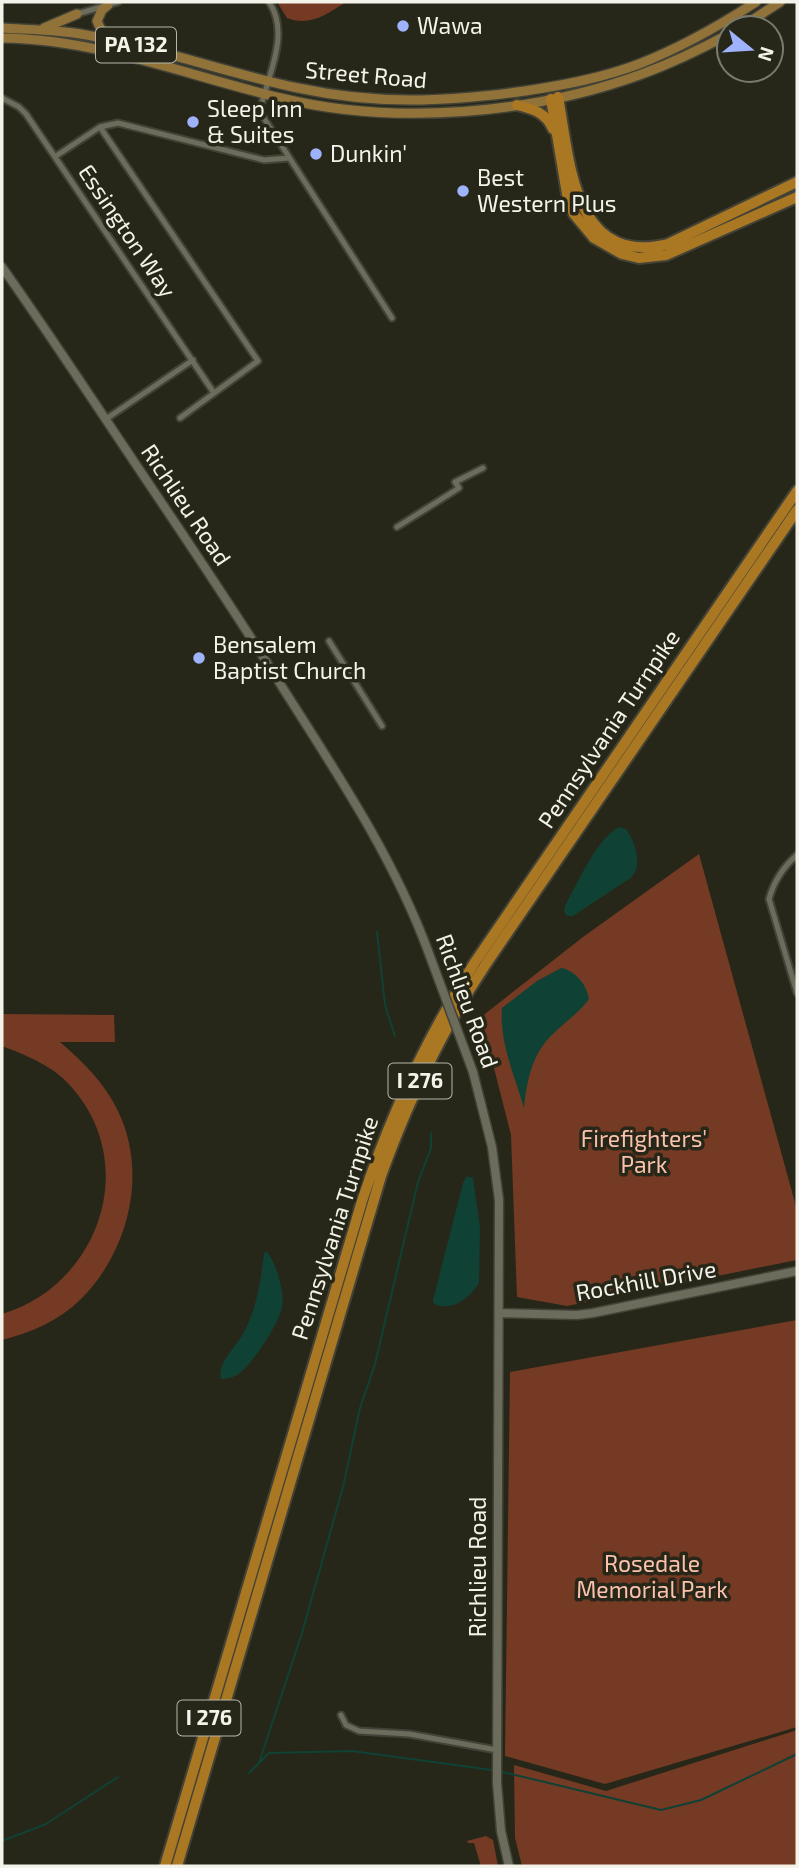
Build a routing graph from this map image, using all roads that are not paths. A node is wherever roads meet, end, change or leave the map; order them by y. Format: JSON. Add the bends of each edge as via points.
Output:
{"nodes":[{"id":1,"x":269,"y":2,"type":"edge"},
{"id":2,"x":756,"y":2,"type":"edge"},
{"id":3,"x":780,"y":2,"type":"edge"},
{"id":4,"x":113,"y":3,"type":"edge"},
{"id":5,"x":78,"y":14,"type":"joint"},
{"id":6,"x":762,"y":14,"type":"edge"},
{"id":7,"x":2,"y":28,"type":"edge"},
{"id":8,"x":36,"y":30,"type":"junction"},
{"id":9,"x":2,"y":38,"type":"edge"},
{"id":10,"x":119,"y":41,"type":"junction"},
{"id":11,"x":715,"y":41,"type":"edge"},
{"id":12,"x":267,"y":81,"type":"junction"},
{"id":13,"x":264,"y":94,"type":"junction"},
{"id":14,"x":553,"y":94,"type":"junction"},
{"id":15,"x":2,"y":98,"type":"edge"},
{"id":16,"x":517,"y":105,"type":"junction"},
{"id":17,"x":100,"y":127,"type":"junction"},
{"id":18,"x":558,"y":140,"type":"junction"},
{"id":19,"x":56,"y":156,"type":"junction"},
{"id":20,"x":289,"y":158,"type":"junction"},
{"id":21,"x":797,"y":182,"type":"edge"},
{"id":22,"x":797,"y":197,"type":"edge"},
{"id":23,"x":2,"y":267,"type":"edge"},
{"id":24,"x":392,"y":318,"type":"dead end"},
{"id":25,"x":193,"y":360,"type":"junction"},
{"id":26,"x":214,"y":393,"type":"junction"},
{"id":27,"x":180,"y":418,"type":"dead end"},
{"id":28,"x":106,"y":419,"type":"junction"},
{"id":29,"x":483,"y":468,"type":"dead end"},
{"id":30,"x":797,"y":491,"type":"edge"},
{"id":31,"x":797,"y":510,"type":"edge"},
{"id":32,"x":397,"y":527,"type":"dead end"},
{"id":33,"x":330,"y":640,"type":"dead end"},
{"id":34,"x":382,"y":726,"type":"dead end"},
{"id":35,"x":797,"y":855,"type":"edge"},
{"id":36,"x":797,"y":993,"type":"edge"},
{"id":37,"x":797,"y":1271,"type":"edge"},
{"id":38,"x":499,"y":1313,"type":"junction"},
{"id":39,"x":341,"y":1715,"type":"dead end"},
{"id":40,"x":497,"y":1750,"type":"junction"},
{"id":41,"x":165,"y":1866,"type":"edge"},
{"id":42,"x":177,"y":1866,"type":"edge"},
{"id":43,"x":509,"y":1866,"type":"edge"}],
"edges":[{"from":1,"to":12,"type":"street","via":[[279,25]]},
{"from":2,"to":14,"type":"main road","name":"Street Road","number":"PA 132","via":[[697,38]]},
{"from":3,"to":6,"type":"main road"},
{"from":4,"to":5,"type":"street"},
{"from":4,"to":10,"type":"main road","via":[[98,15],[98,26]]},
{"from":5,"to":8,"type":"main road"},
{"from":7,"to":8,"type":"main road","name":"Street Road","number":"PA 132"},
{"from":8,"to":10,"type":"main road","name":"Street Road","number":"PA 132"},
{"from":9,"to":13,"type":"main road","name":"Street Road","number":"PA 132","via":[[93,48]]},
{"from":10,"to":12,"type":"main road","name":"Street Road","number":"PA 132"},
{"from":11,"to":14,"type":"main road","name":"Street Road","number":"PA 132","via":[[645,74]]},
{"from":12,"to":13,"type":"street"},
{"from":12,"to":14,"type":"main road","name":"Street Road","number":"PA 132","via":[[385,100]]},
{"from":13,"to":16,"type":"main road","name":"Street Road","number":"PA 132","via":[[383,112]]},
{"from":13,"to":20,"type":"street","via":[[262,115]]},
{"from":14,"to":16,"type":"main road","name":"Street Road","number":"PA 132"},
{"from":14,"to":18,"type":"highway"},
{"from":14,"to":21,"type":"highway","via":[[582,208],[591,222],[618,242],[637,248],[668,244]]},
{"from":15,"to":19,"type":"street","name":"Essington Way","via":[[26,114]]},
{"from":16,"to":18,"type":"highway","via":[[547,118]]},
{"from":17,"to":19,"type":"street"},
{"from":17,"to":20,"type":"street","via":[[123,123],[264,160]]},
{"from":17,"to":26,"type":"street","via":[[258,361]]},
{"from":18,"to":22,"type":"highway","via":[[574,214],[594,238],[630,256],[666,255]]},
{"from":19,"to":25,"type":"street","name":"Essington Way"},
{"from":20,"to":24,"type":"street"},
{"from":23,"to":28,"type":"main road","name":"Richlieu Road"},
{"from":25,"to":26,"type":"street","name":"Essington Way"},
{"from":25,"to":28,"type":"street"},
{"from":26,"to":27,"type":"street"},
{"from":28,"to":38,"type":"main road","name":"Richlieu Road","bridge":true,"via":[[240,619],[401,884],[485,1114],[496,1173]]},
{"from":29,"to":32,"type":"street","via":[[455,482],[459,488]]},
{"from":30,"to":41,"type":"highway","name":"Pennsylvania Turnpike","number":"I 276","via":[[475,962],[409,1079],[362,1201]]},
{"from":31,"to":42,"type":"highway","name":"Pennsylvania Turnpike","number":"I 276","via":[[479,974],[416,1088],[381,1176]]},
{"from":33,"to":34,"type":"street"},
{"from":35,"to":36,"type":"street","via":[[781,871],[769,899]]},
{"from":37,"to":38,"type":"main road","name":"Rockhill Drive","via":[[593,1313]]},
{"from":38,"to":40,"type":"main road","name":"Richlieu Road"},
{"from":39,"to":40,"type":"street","via":[[346,1725],[359,1731],[409,1734]]},
{"from":40,"to":43,"type":"main road","name":"Richlieu Road","via":[[500,1831]]}]}
